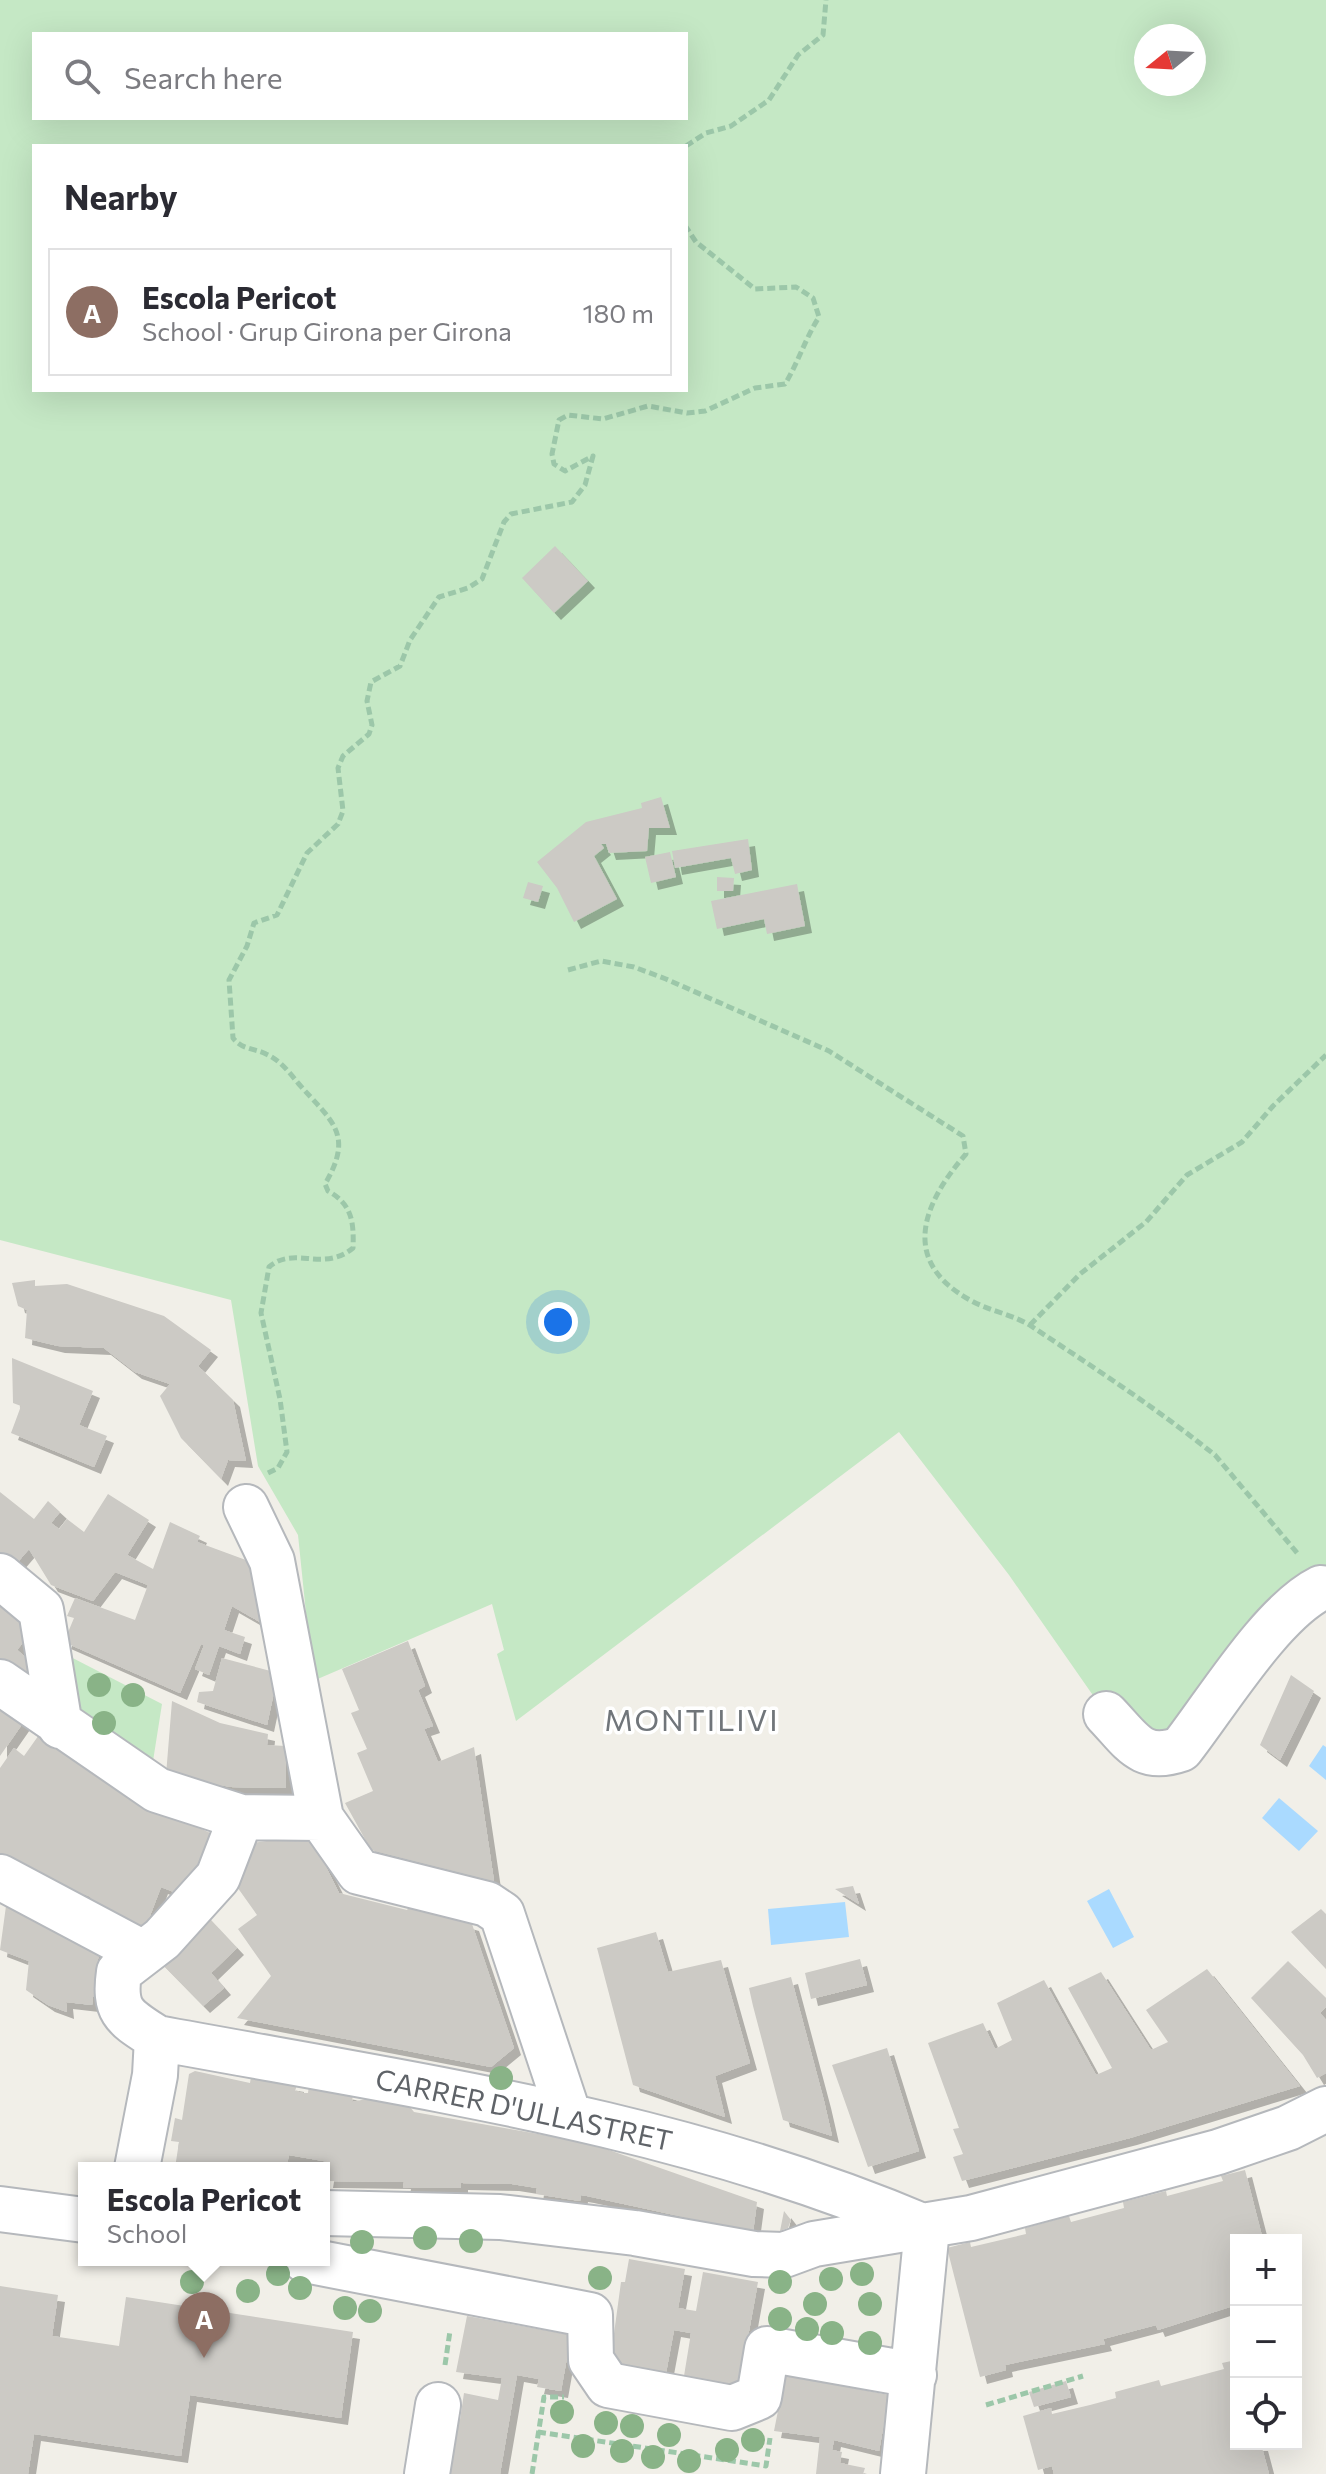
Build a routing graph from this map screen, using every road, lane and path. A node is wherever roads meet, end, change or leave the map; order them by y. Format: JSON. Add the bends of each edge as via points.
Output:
{"nodes":[{"id":1,"x":826,"y":0,"type":"edge"},
{"id":2,"x":688,"y":145,"type":"edge"},
{"id":3,"x":688,"y":230,"type":"edge"},
{"id":4,"x":568,"y":970,"type":"dead end"},
{"id":5,"x":1326,"y":1055,"type":"edge"},
{"id":6,"x":1030,"y":1325,"type":"junction"},
{"id":7,"x":249,"y":1512,"type":"joint"},
{"id":8,"x":0,"y":1576,"type":"edge"},
{"id":9,"x":1321,"y":1588,"type":"joint"},
{"id":10,"x":0,"y":1682,"type":"edge"},
{"id":11,"x":1106,"y":1714,"type":"dead end"},
{"id":12,"x":60,"y":1726,"type":"junction"},
{"id":13,"x":241,"y":1817,"type":"junction"},
{"id":14,"x":321,"y":1818,"type":"junction"},
{"id":15,"x":0,"y":1877,"type":"edge"},
{"id":16,"x":141,"y":1952,"type":"junction"},
{"id":17,"x":140,"y":2027,"type":"junction"},
{"id":18,"x":1326,"y":2109,"type":"edge"},
{"id":19,"x":568,"y":2113,"type":"junction"},
{"id":20,"x":138,"y":2162,"type":"edge"},
{"id":21,"x":0,"y":2209,"type":"edge"},
{"id":22,"x":337,"y":2212,"type":"edge"},
{"id":23,"x":78,"y":2219,"type":"edge"},
{"id":24,"x":927,"y":2228,"type":"junction"},
{"id":25,"x":330,"y":2265,"type":"edge"},
{"id":26,"x":347,"y":2268,"type":"junction"},
{"id":27,"x":914,"y":2375,"type":"junction"},
{"id":28,"x":1083,"y":2376,"type":"dead end"},
{"id":29,"x":544,"y":2397,"type":"dead end"},
{"id":30,"x":438,"y":2405,"type":"dead end"},
{"id":31,"x":986,"y":2405,"type":"dead end"},
{"id":32,"x":538,"y":2432,"type":"junction"},
{"id":33,"x":766,"y":2466,"type":"dead end"},
{"id":34,"x":427,"y":2474,"type":"edge"},
{"id":35,"x":532,"y":2474,"type":"edge"},
{"id":36,"x":903,"y":2474,"type":"edge"}],
"edges":[{"from":1,"to":2,"type":"path","via":[[823,35],[798,55],[769,100],[731,126]]},
{"from":3,"to":7,"type":"path","via":[[755,289],[796,287],[813,298],[819,317],[785,384],[755,388],[705,411],[648,406],[603,419],[568,415],[559,420],[554,464],[565,471],[593,456],[585,485],[572,502],[511,514],[482,579],[439,597],[410,640],[400,666],[371,682],[369,734],[343,756],[338,768],[343,811],[338,824],[307,853],[277,915],[254,923],[229,980],[233,1038],[288,1069],[335,1125],[340,1156],[325,1184],[352,1214],[354,1232],[353,1248],[340,1259],[288,1258],[269,1267],[261,1313],[287,1452],[278,1468],[256,1485]]},
{"from":4,"to":6,"type":"path","via":[[601,961],[666,979],[829,1051],[963,1136],[966,1154],[929,1205],[924,1246],[930,1262],[958,1293]]},
{"from":5,"to":6,"type":"path","via":[[1242,1142],[1187,1175],[1146,1222],[1080,1274]]},
{"from":6,"to":9,"type":"path","via":[[1215,1455]]},
{"from":7,"to":14,"type":"street","via":[[272,1561]]},
{"from":8,"to":12,"type":"street","via":[[41,1610]]},
{"from":9,"to":11,"type":"street","via":[[1303,1597],[1271,1631],[1181,1749],[1160,1756],[1141,1751]]},
{"from":10,"to":12,"type":"street"},
{"from":12,"to":13,"type":"street","via":[[157,1790]]},
{"from":13,"to":14,"type":"street"},
{"from":13,"to":16,"type":"street","via":[[218,1877],[162,1939]]},
{"from":14,"to":19,"type":"street","via":[[359,1872],[487,1904],[502,1914]]},
{"from":15,"to":16,"type":"street"},
{"from":16,"to":17,"type":"street","via":[[119,1972],[116,1993]]},
{"from":17,"to":19,"type":"street","name":"CARRER D'ULLASTRET"},
{"from":17,"to":20,"type":"street","via":[[155,2075]]},
{"from":18,"to":24,"type":"street","via":[[1218,2152]]},
{"from":19,"to":24,"type":"street","name":"CARRER D'ULLASTRET","via":[[765,2167]]},
{"from":21,"to":23,"type":"street"},
{"from":22,"to":24,"type":"street","via":[[500,2217],[784,2255],[814,2244]]},
{"from":22,"to":26,"type":"street"},
{"from":24,"to":27,"type":"street"},
{"from":25,"to":26,"type":"street"},
{"from":26,"to":27,"type":"street","via":[[590,2315],[591,2360],[608,2385],[716,2406],[732,2408],[759,2397],[767,2349]]},
{"from":27,"to":36,"type":"street"},
{"from":28,"to":31,"type":"path"},
{"from":29,"to":32,"type":"path"},
{"from":30,"to":34,"type":"street"},
{"from":32,"to":33,"type":"path"},
{"from":32,"to":35,"type":"path"}]}
